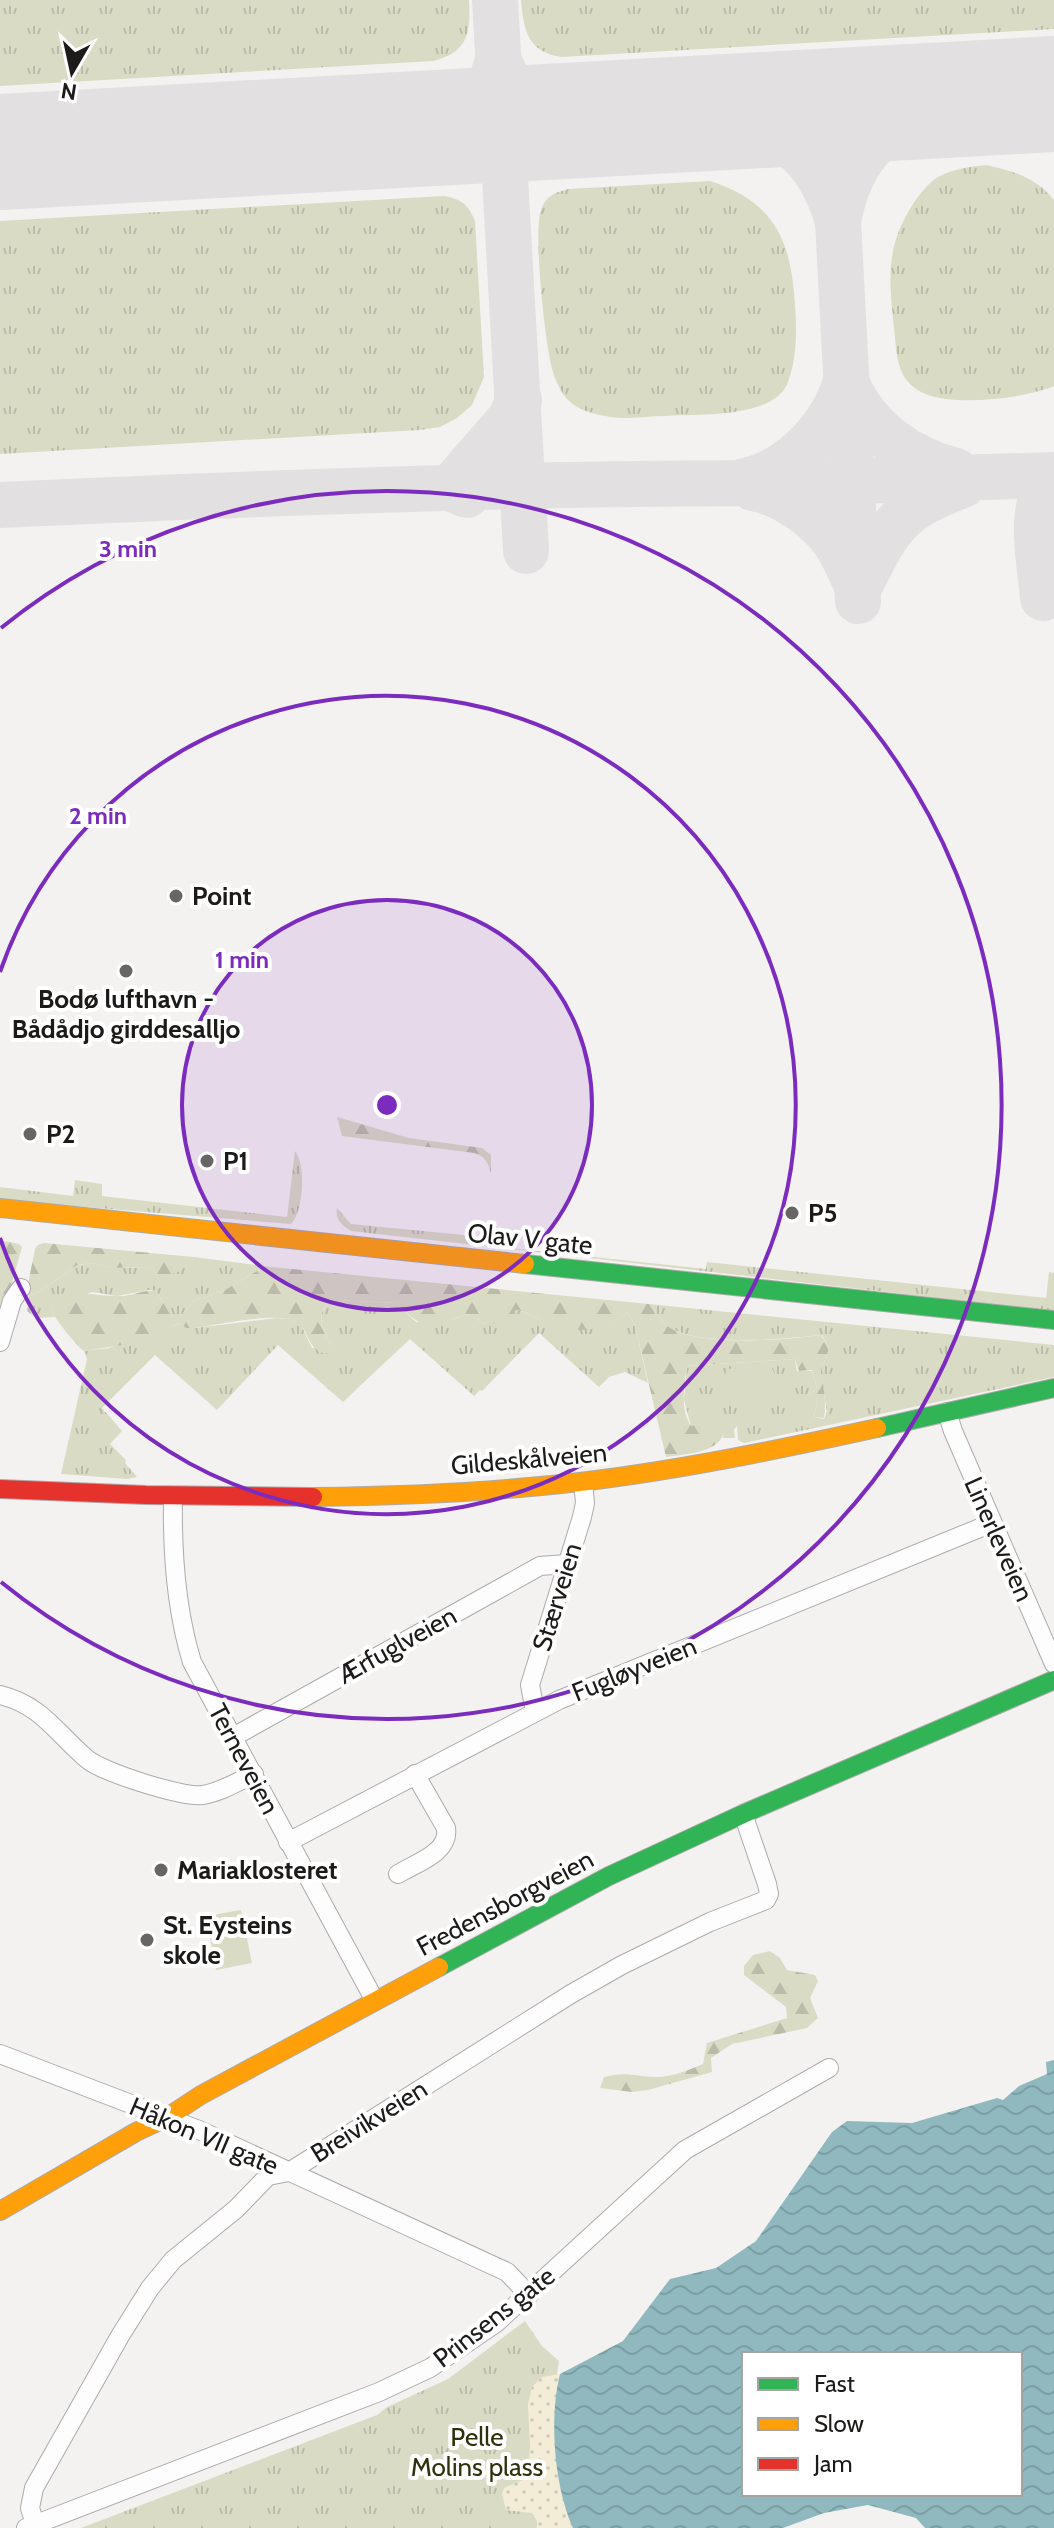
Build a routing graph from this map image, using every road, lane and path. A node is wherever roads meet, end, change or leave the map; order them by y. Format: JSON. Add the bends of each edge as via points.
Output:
{"nodes":[{"id":1,"x":0,"y":1208,"type":"edge"},
{"id":2,"x":21,"y":1288,"type":"dead end"},
{"id":3,"x":1054,"y":1320,"type":"edge"},
{"id":4,"x":0,"y":1342,"type":"edge"},
{"id":5,"x":1054,"y":1388,"type":"edge"},
{"id":6,"x":947,"y":1412,"type":"junction"},
{"id":7,"x":583,"y":1482,"type":"junction"},
{"id":8,"x":0,"y":1489,"type":"edge"},
{"id":9,"x":173,"y":1498,"type":"junction"},
{"id":10,"x":992,"y":1523,"type":"junction"},
{"id":11,"x":566,"y":1564,"type":"junction"},
{"id":12,"x":1054,"y":1664,"type":"edge"},
{"id":13,"x":1054,"y":1680,"type":"edge"},
{"id":14,"x":0,"y":1695,"type":"edge"},
{"id":15,"x":535,"y":1711,"type":"junction"},
{"id":16,"x":233,"y":1737,"type":"junction"},
{"id":17,"x":254,"y":1774,"type":"junction"},
{"id":18,"x":415,"y":1774,"type":"junction"},
{"id":19,"x":743,"y":1814,"type":"junction"},
{"id":20,"x":288,"y":1842,"type":"junction"},
{"id":21,"x":398,"y":1874,"type":"dead end"},
{"id":22,"x":375,"y":2001,"type":"junction"},
{"id":23,"x":0,"y":2054,"type":"edge"},
{"id":24,"x":829,"y":2068,"type":"dead end"},
{"id":25,"x":166,"y":2118,"type":"junction"},
{"id":26,"x":289,"y":2172,"type":"junction"},
{"id":27,"x":0,"y":2211,"type":"edge"},
{"id":28,"x":529,"y":2295,"type":"junction"},
{"id":29,"x":30,"y":2526,"type":"edge"}],
"edges":[{"from":1,"to":3,"type":"main road","name":"Olav V gate"},
{"from":2,"to":4,"type":"street"},
{"from":5,"to":6,"type":"main road","name":"Gildeskålveien"},
{"from":6,"to":7,"type":"main road","name":"Gildeskålveien","via":[[732,1459]]},
{"from":6,"to":10,"type":"street","name":"Linerleveien"},
{"from":7,"to":9,"type":"main road","name":"Gildeskålveien","via":[[442,1493]]},
{"from":7,"to":11,"type":"street","name":"Stærveien","via":[[585,1503]]},
{"from":8,"to":9,"type":"main road","name":"Gildeskålveien"},
{"from":9,"to":16,"type":"street","name":"Terneveien","via":[[183,1632],[192,1662]]},
{"from":10,"to":12,"type":"street","name":"Linerleveien"},
{"from":10,"to":15,"type":"street","name":"Fugløyveien"},
{"from":11,"to":15,"type":"street","name":"Stærveien","via":[[530,1685]]},
{"from":11,"to":16,"type":"street","name":"Ærfuglveien","via":[[540,1566]]},
{"from":13,"to":19,"type":"main road","name":"Fredensborgveien"},
{"from":14,"to":17,"type":"street","via":[[47,1718],[91,1763],[150,1784],[199,1796]]},
{"from":15,"to":18,"type":"street","name":"Fugløyveien"},
{"from":16,"to":17,"type":"street","name":"Terneveien"},
{"from":17,"to":20,"type":"street","name":"Terneveien"},
{"from":18,"to":20,"type":"street","name":"Fugløyveien"},
{"from":18,"to":21,"type":"street","via":[[447,1835],[440,1850]]},
{"from":19,"to":22,"type":"main road","name":"Fredensborgveien","via":[[609,1876]]},
{"from":19,"to":26,"type":"street","name":"Breivikveien","via":[[767,1884],[766,1900],[583,1986]]},
{"from":20,"to":22,"type":"street","name":"Terneveien"},
{"from":22,"to":25,"type":"main road","name":"Fredensborgveien"},
{"from":23,"to":25,"type":"street","name":"Håkon VII gate"},
{"from":24,"to":28,"type":"street","name":"Prinsens gate","via":[[685,2150]]},
{"from":25,"to":26,"type":"street","name":"Håkon VII gate"},
{"from":25,"to":27,"type":"main road","name":"Fredensborgveien"},
{"from":26,"to":28,"type":"street","name":"Håkon VII gate","via":[[507,2272]]},
{"from":26,"to":29,"type":"street","name":"Breivikveien","via":[[268,2176],[173,2260],[150,2288],[34,2488]]},
{"from":28,"to":29,"type":"street","name":"Prinsens gate","via":[[430,2368],[379,2392]]}]}
